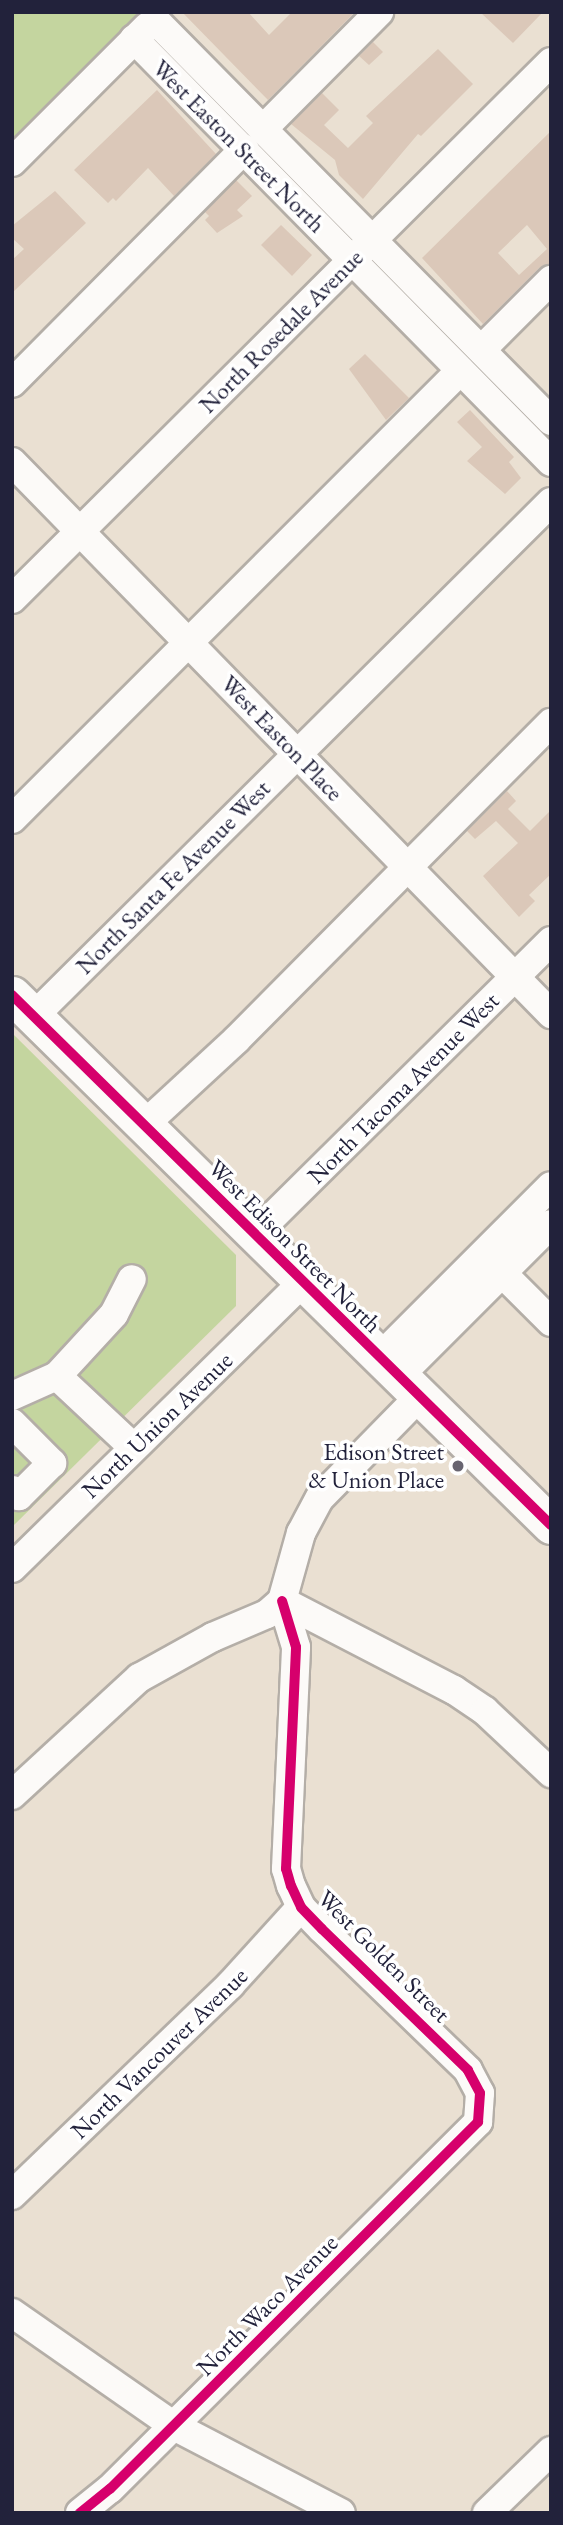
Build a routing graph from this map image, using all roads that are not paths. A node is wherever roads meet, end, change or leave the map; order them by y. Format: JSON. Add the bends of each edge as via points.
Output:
{"nodes":[{"id":1,"x":379,"y":12,"type":"edge"},
{"id":2,"x":158,"y":16,"type":"edge"},
{"id":3,"x":134,"y":39,"type":"junction"},
{"id":4,"x":551,"y":62,"type":"edge"},
{"id":5,"x":254,"y":139,"type":"junction"},
{"id":6,"x":12,"y":162,"type":"edge"},
{"id":7,"x":373,"y":240,"type":"junction"},
{"id":8,"x":352,"y":260,"type":"junction"},
{"id":9,"x":551,"y":280,"type":"edge"},
{"id":10,"x":482,"y":349,"type":"junction"},
{"id":11,"x":460,"y":371,"type":"junction"},
{"id":12,"x":12,"y":383,"type":"edge"},
{"id":13,"x":551,"y":421,"type":"edge"},
{"id":14,"x":12,"y":462,"type":"edge"},
{"id":15,"x":551,"y":462,"type":"edge"},
{"id":16,"x":551,"y":502,"type":"edge"},
{"id":17,"x":81,"y":531,"type":"junction"},
{"id":18,"x":12,"y":600,"type":"edge"},
{"id":19,"x":189,"y":643,"type":"junction"},
{"id":20,"x":551,"y":723,"type":"edge"},
{"id":21,"x":297,"y":754,"type":"junction"},
{"id":22,"x":12,"y":820,"type":"edge"},
{"id":23,"x":409,"y":868,"type":"junction"},
{"id":24,"x":551,"y":941,"type":"edge"},
{"id":25,"x":515,"y":977,"type":"junction"},
{"id":26,"x":23,"y":1005,"type":"edge"},
{"id":27,"x":551,"y":1014,"type":"edge"},
{"id":28,"x":144,"y":1125,"type":"junction"},
{"id":29,"x":551,"y":1186,"type":"edge"},
{"id":30,"x":551,"y":1224,"type":"edge"},
{"id":31,"x":254,"y":1236,"type":"junction"},
{"id":32,"x":482,"y":1253,"type":"junction"},
{"id":33,"x":502,"y":1274,"type":"junction"},
{"id":34,"x":132,"y":1279,"type":"dead end"},
{"id":35,"x":303,"y":1283,"type":"junction"},
{"id":36,"x":551,"y":1322,"type":"edge"},
{"id":37,"x":57,"y":1376,"type":"junction"},
{"id":38,"x":399,"y":1377,"type":"junction"},
{"id":39,"x":12,"y":1396,"type":"edge"},
{"id":40,"x":12,"y":1423,"type":"edge"},
{"id":41,"x":134,"y":1448,"type":"junction"},
{"id":42,"x":14,"y":1496,"type":"edge"},
{"id":43,"x":551,"y":1525,"type":"edge"},
{"id":44,"x":12,"y":1568,"type":"edge"},
{"id":45,"x":282,"y":1601,"type":"junction"},
{"id":46,"x":551,"y":1773,"type":"edge"},
{"id":47,"x":12,"y":1795,"type":"edge"},
{"id":48,"x":301,"y":1907,"type":"junction"},
{"id":49,"x":478,"y":2122,"type":"joint"},
{"id":50,"x":12,"y":2195,"type":"edge"},
{"id":51,"x":12,"y":2313,"type":"edge"},
{"id":52,"x":174,"y":2426,"type":"junction"},
{"id":53,"x":551,"y":2451,"type":"edge"},
{"id":54,"x":80,"y":2513,"type":"edge"},
{"id":55,"x":341,"y":2513,"type":"edge"},
{"id":56,"x":487,"y":2513,"type":"edge"}],
"edges":[{"from":1,"to":5,"type":"street"},
{"from":2,"to":3,"type":"street"},
{"from":2,"to":5,"type":"street","name":"West Easton Street North"},
{"from":3,"to":5,"type":"street","name":"West Easton Street North"},
{"from":3,"to":6,"type":"street"},
{"from":4,"to":7,"type":"street","name":"North Rosedale Avenue"},
{"from":5,"to":7,"type":"street","name":"West Easton Street North"},
{"from":5,"to":8,"type":"street","name":"West Easton Street North"},
{"from":5,"to":12,"type":"street"},
{"from":7,"to":8,"type":"street","name":"North Rosedale Avenue"},
{"from":7,"to":10,"type":"street","name":"West Easton Street North"},
{"from":8,"to":11,"type":"street","name":"West Easton Street North"},
{"from":8,"to":17,"type":"street","name":"North Rosedale Avenue"},
{"from":9,"to":10,"type":"street"},
{"from":10,"to":13,"type":"street","name":"West Easton Street North"},
{"from":11,"to":15,"type":"street","name":"West Easton Street North"},
{"from":11,"to":19,"type":"street"},
{"from":14,"to":17,"type":"street","name":"West Easton Place"},
{"from":16,"to":21,"type":"street","name":"North Santa Fe Avenue West"},
{"from":17,"to":18,"type":"street","name":"North Rosedale Avenue"},
{"from":17,"to":19,"type":"street","name":"West Easton Place"},
{"from":19,"to":21,"type":"street","name":"West Easton Place"},
{"from":19,"to":22,"type":"street"},
{"from":20,"to":23,"type":"street"},
{"from":21,"to":23,"type":"street","name":"West Easton Place"},
{"from":21,"to":26,"type":"street","name":"North Santa Fe Avenue West"},
{"from":23,"to":25,"type":"street","name":"West Easton Place"},
{"from":23,"to":28,"type":"street"},
{"from":24,"to":25,"type":"street","name":"North Tacoma Avenue West"},
{"from":25,"to":27,"type":"street","name":"West Easton Place"},
{"from":25,"to":31,"type":"street","name":"North Tacoma Avenue West"},
{"from":26,"to":28,"type":"main road","name":"West Edison Street North"},
{"from":28,"to":31,"type":"main road","name":"West Edison Street North"},
{"from":29,"to":32,"type":"street"},
{"from":30,"to":33,"type":"street"},
{"from":31,"to":35,"type":"main road","name":"West Edison Street North"},
{"from":32,"to":33,"type":"street"},
{"from":32,"to":38,"type":"street"},
{"from":33,"to":36,"type":"street"},
{"from":33,"to":38,"type":"street"},
{"from":34,"to":37,"type":"street","via":[[114,1314]]},
{"from":35,"to":38,"type":"main road","name":"West Edison Street North"},
{"from":35,"to":41,"type":"street","name":"North Union Avenue"},
{"from":37,"to":39,"type":"street"},
{"from":37,"to":41,"type":"street"},
{"from":38,"to":43,"type":"main road","name":"West Edison Street North"},
{"from":38,"to":45,"type":"street","via":[[301,1533]]},
{"from":40,"to":42,"type":"street","via":[[52,1464]]},
{"from":41,"to":44,"type":"street","name":"North Union Avenue"},
{"from":45,"to":46,"type":"street","via":[[334,1632],[454,1690],[485,1711]]},
{"from":45,"to":47,"type":"street","via":[[267,1614],[213,1637],[139,1678]]},
{"from":45,"to":48,"type":"street","name":"West Golden Street","via":[[296,1647],[286,1869]]},
{"from":48,"to":49,"type":"street","name":"West Golden Street","via":[[468,2070],[480,2093]]},
{"from":48,"to":50,"type":"street","name":"North Vancouver Avenue","via":[[230,1984]]},
{"from":49,"to":52,"type":"street","name":"North Waco Avenue"},
{"from":51,"to":52,"type":"street"},
{"from":52,"to":54,"type":"street","name":"North Waco Avenue"},
{"from":52,"to":55,"type":"street"},
{"from":53,"to":56,"type":"street"}]}
